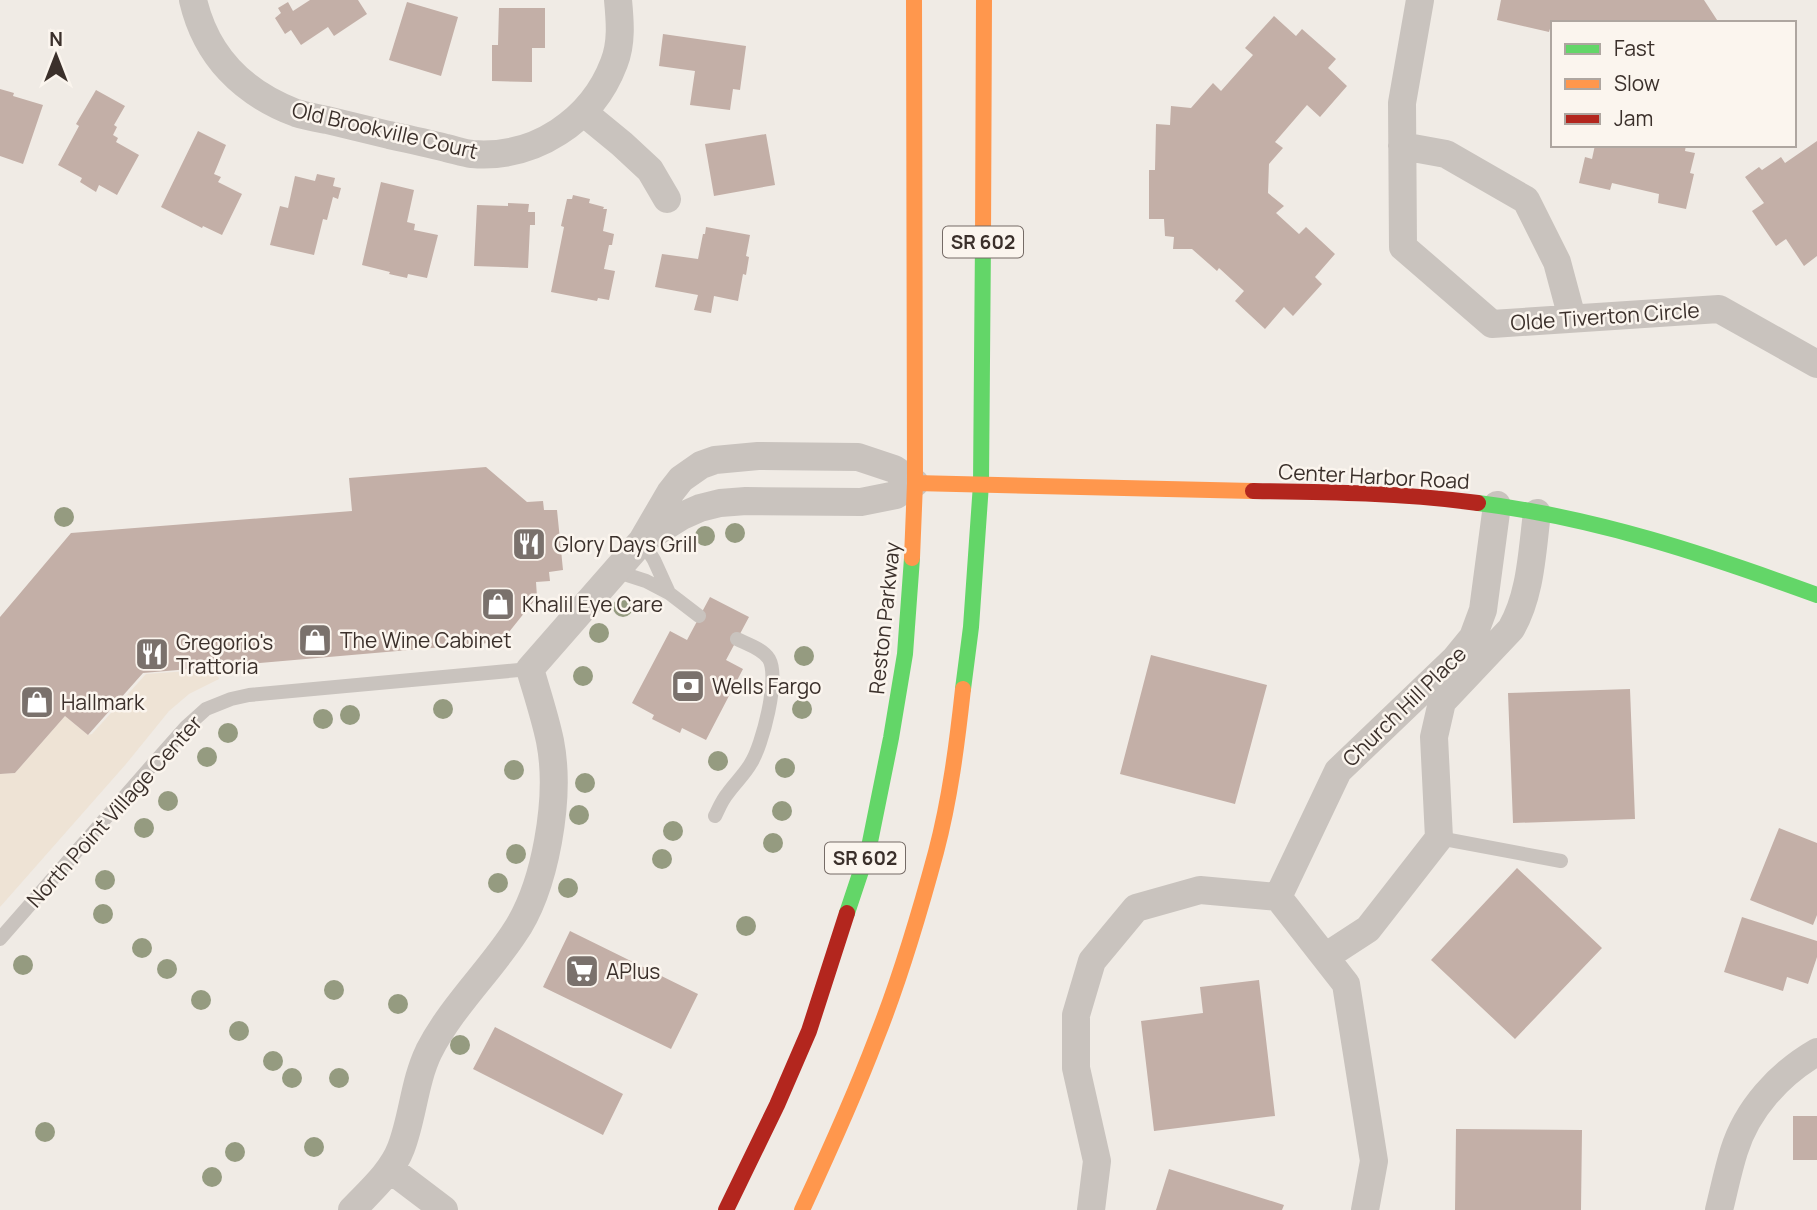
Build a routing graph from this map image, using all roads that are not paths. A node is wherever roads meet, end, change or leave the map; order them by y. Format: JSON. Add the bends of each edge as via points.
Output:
{"nodes":[{"id":1,"x":193,"y":0,"type":"edge"},
{"id":2,"x":618,"y":0,"type":"edge"},
{"id":3,"x":914,"y":0,"type":"edge"},
{"id":4,"x":984,"y":0,"type":"edge"},
{"id":5,"x":1420,"y":0,"type":"edge"},
{"id":6,"x":583,"y":112,"type":"junction"},
{"id":7,"x":1402,"y":146,"type":"junction"},
{"id":8,"x":667,"y":198,"type":"dead end"},
{"id":9,"x":1572,"y":318,"type":"junction"},
{"id":10,"x":1817,"y":364,"type":"edge"},
{"id":11,"x":915,"y":483,"type":"junction"},
{"id":12,"x":981,"y":484,"type":"junction"},
{"id":13,"x":1497,"y":505,"type":"junction"},
{"id":14,"x":1537,"y":513,"type":"junction"},
{"id":15,"x":642,"y":541,"type":"junction"},
{"id":16,"x":615,"y":571,"type":"junction"},
{"id":17,"x":669,"y":593,"type":"junction"},
{"id":18,"x":1817,"y":595,"type":"edge"},
{"id":19,"x":699,"y":616,"type":"dead end"},
{"id":20,"x":737,"y":639,"type":"dead end"},
{"id":21,"x":530,"y":669,"type":"junction"},
{"id":22,"x":715,"y":816,"type":"dead end"},
{"id":23,"x":1439,"y":838,"type":"junction"},
{"id":24,"x":1562,"y":861,"type":"dead end"},
{"id":25,"x":1278,"y":897,"type":"junction"},
{"id":26,"x":0,"y":939,"type":"edge"},
{"id":27,"x":1325,"y":957,"type":"junction"},
{"id":28,"x":1817,"y":1052,"type":"edge"},
{"id":29,"x":390,"y":1168,"type":"junction"},
{"id":30,"x":355,"y":1209,"type":"edge"},
{"id":31,"x":444,"y":1210,"type":"edge"},
{"id":32,"x":726,"y":1210,"type":"edge"},
{"id":33,"x":802,"y":1210,"type":"edge"},
{"id":34,"x":1091,"y":1210,"type":"edge"},
{"id":35,"x":1365,"y":1210,"type":"edge"},
{"id":36,"x":1719,"y":1210,"type":"edge"}],
"edges":[{"from":1,"to":6,"type":"street","name":"Old Brookville Court","via":[[212,48],[236,78],[264,99],[298,113],[472,154],[506,153],[537,145]]},
{"from":2,"to":6,"type":"street","name":"Old Brookville Court","via":[[621,31],[615,62]]},
{"from":3,"to":11,"type":"main road","name":"Reston Parkway","number":"SR 602"},
{"from":4,"to":12,"type":"main road","number":"SR 602"},
{"from":5,"to":7,"type":"street","name":"Olde Tiverton Circle","via":[[1402,103]]},
{"from":6,"to":8,"type":"street","via":[[650,170]]},
{"from":7,"to":9,"type":"street","via":[[1446,154],[1526,200],[1557,262]]},
{"from":7,"to":9,"type":"street","name":"Olde Tiverton Circle","via":[[1403,247],[1492,324]]},
{"from":9,"to":10,"type":"street","name":"Olde Tiverton Circle","via":[[1719,309]]},
{"from":11,"to":12,"type":"main road","name":"Center Harbor Road"},
{"from":11,"to":15,"type":"street","via":[[895,495],[861,502],[720,503],[682,516]]},
{"from":11,"to":15,"type":"street","via":[[894,469],[858,457],[715,460],[681,479]]},
{"from":11,"to":32,"type":"main road","name":"Reston Parkway","number":"SR 602","via":[[905,654],[869,847],[809,1031]]},
{"from":12,"to":13,"type":"main road","name":"Center Harbor Road","via":[[1360,493]]},
{"from":12,"to":33,"type":"main road","number":"SR 602","via":[[971,626],[955,757],[936,850],[877,1038]]},
{"from":13,"to":14,"type":"main road","name":"Center Harbor Road"},
{"from":13,"to":25,"type":"street","name":"Church Hill Place","via":[[1483,610],[1474,638],[1338,771]]},
{"from":14,"to":18,"type":"main road","name":"Center Harbor Road","via":[[1657,540]]},
{"from":14,"to":23,"type":"street","name":"Church Hill Place","via":[[1519,615],[1443,702],[1433,737]]},
{"from":15,"to":16,"type":"street"},
{"from":15,"to":17,"type":"lane"},
{"from":16,"to":17,"type":"lane"},
{"from":16,"to":21,"type":"street"},
{"from":17,"to":19,"type":"lane"},
{"from":20,"to":22,"type":"lane","via":[[768,659],[772,694],[751,764]]},
{"from":21,"to":26,"type":"lane","name":"North Point Village Center","via":[[249,695],[206,709]]},
{"from":21,"to":29,"type":"street","via":[[552,760],[549,837],[542,869],[514,934],[452,1013],[428,1055],[401,1148]]},
{"from":23,"to":24,"type":"lane"},
{"from":23,"to":27,"type":"street","via":[[1368,929]]},
{"from":25,"to":27,"type":"street"},
{"from":25,"to":34,"type":"street","via":[[1200,890],[1136,908],[1092,961],[1076,1015],[1076,1068],[1097,1161]]},
{"from":27,"to":35,"type":"street","via":[[1346,984],[1374,1161]]},
{"from":28,"to":36,"type":"street","via":[[1769,1090],[1745,1123]]},
{"from":29,"to":30,"type":"street"},
{"from":29,"to":31,"type":"street"}]}
